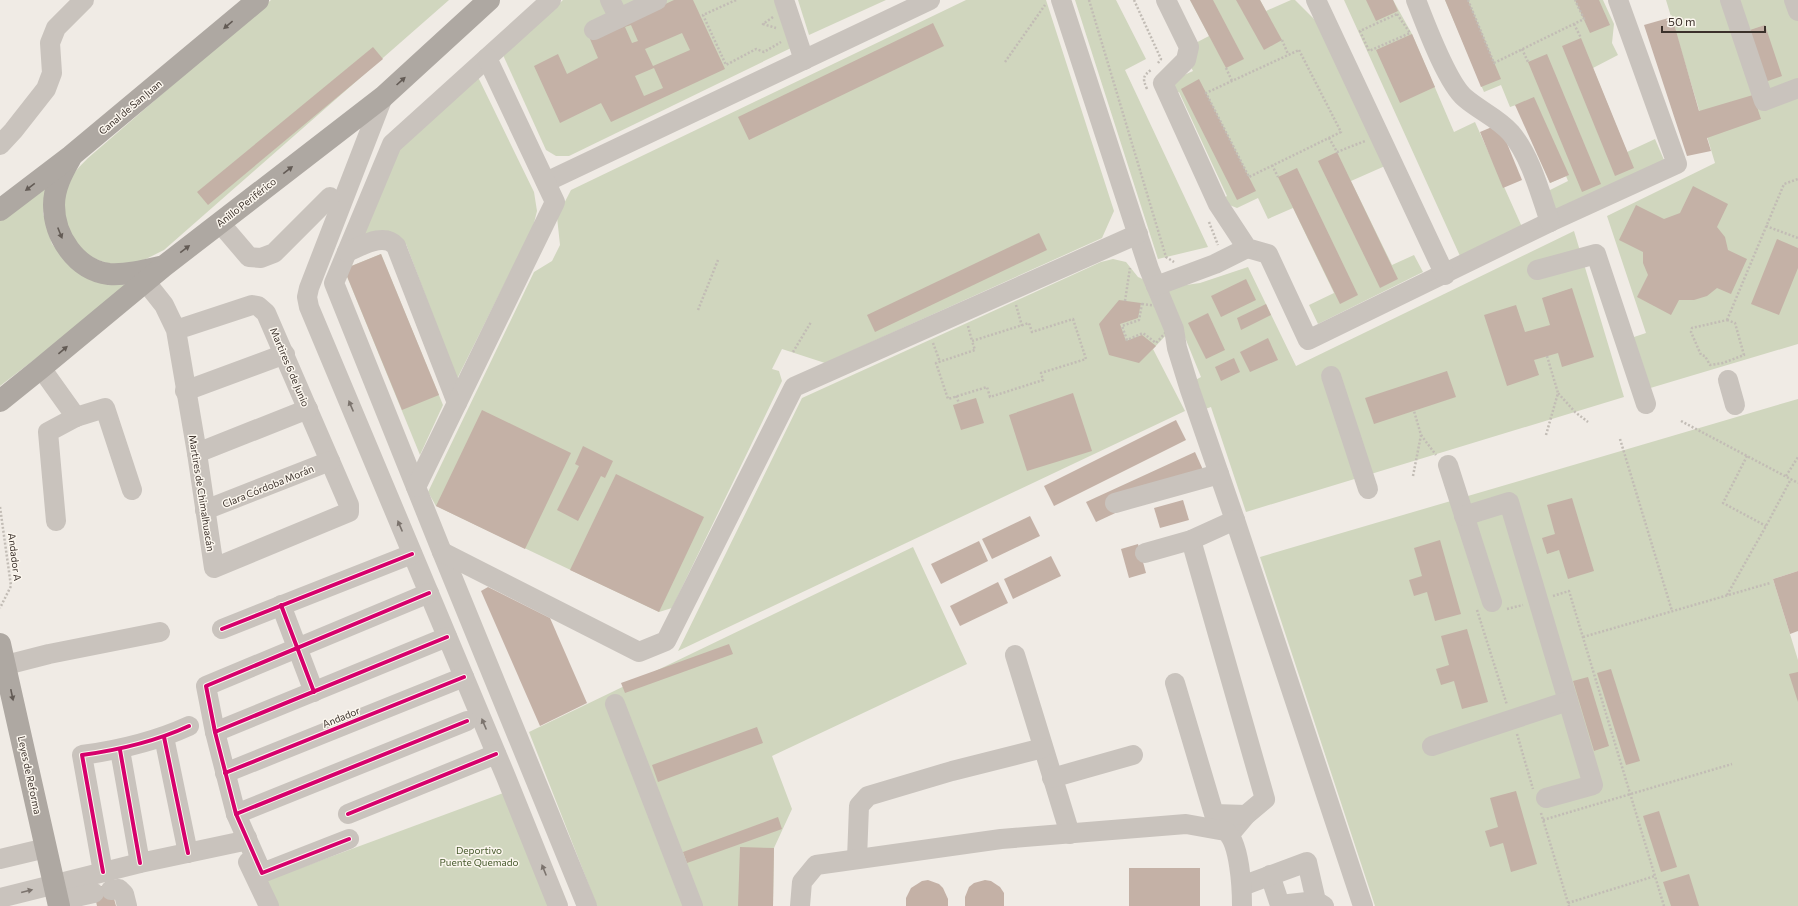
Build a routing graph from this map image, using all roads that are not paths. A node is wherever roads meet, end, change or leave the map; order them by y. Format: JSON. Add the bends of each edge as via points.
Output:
{"nodes":[{"id":1,"x":84,"y":0,"type":"edge"},
{"id":2,"x":489,"y":0,"type":"edge"},
{"id":3,"x":551,"y":0,"type":"edge"},
{"id":4,"x":610,"y":0,"type":"edge"},
{"id":5,"x":930,"y":0,"type":"edge"},
{"id":6,"x":1166,"y":0,"type":"edge"},
{"id":7,"x":1316,"y":0,"type":"edge"},
{"id":8,"x":1416,"y":0,"type":"edge"},
{"id":9,"x":1618,"y":0,"type":"edge"},
{"id":10,"x":1730,"y":0,"type":"edge"},
{"id":11,"x":1794,"y":0,"type":"edge"},
{"id":12,"x":652,"y":1,"type":"edge"},
{"id":13,"x":1054,"y":1,"type":"edge"},
{"id":14,"x":251,"y":3,"type":"edge"},
{"id":15,"x":778,"y":6,"type":"edge"},
{"id":16,"x":1798,"y":11,"type":"edge"},
{"id":17,"x":619,"y":18,"type":"junction"},
{"id":18,"x":594,"y":30,"type":"dead end"},
{"id":19,"x":487,"y":58,"type":"junction"},
{"id":20,"x":804,"y":60,"type":"junction"},
{"id":21,"x":1798,"y":88,"type":"edge"},
{"id":22,"x":383,"y":97,"type":"junction"},
{"id":23,"x":0,"y":145,"type":"edge"},
{"id":24,"x":71,"y":156,"type":"junction"},
{"id":25,"x":546,"y":182,"type":"junction"},
{"id":26,"x":330,"y":197,"type":"dead end"},
{"id":27,"x":0,"y":210,"type":"edge"},
{"id":28,"x":1550,"y":222,"type":"junction"},
{"id":29,"x":220,"y":223,"type":"junction"},
{"id":30,"x":1138,"y":234,"type":"junction"},
{"id":31,"x":1247,"y":248,"type":"junction"},
{"id":32,"x":347,"y":252,"type":"junction"},
{"id":33,"x":164,"y":266,"type":"junction"},
{"id":34,"x":1537,"y":270,"type":"dead end"},
{"id":35,"x":1445,"y":275,"type":"junction"},
{"id":36,"x":145,"y":281,"type":"junction"},
{"id":37,"x":1156,"y":286,"type":"junction"},
{"id":38,"x":176,"y":330,"type":"junction"},
{"id":39,"x":285,"y":354,"type":"junction"},
{"id":40,"x":41,"y":368,"type":"junction"},
{"id":41,"x":1331,"y":376,"type":"dead end"},
{"id":42,"x":1728,"y":380,"type":"dead end"},
{"id":43,"x":185,"y":391,"type":"junction"},
{"id":44,"x":0,"y":401,"type":"edge"},
{"id":45,"x":457,"y":403,"type":"junction"},
{"id":46,"x":1646,"y":404,"type":"dead end"},
{"id":47,"x":1735,"y":405,"type":"dead end"},
{"id":48,"x":308,"y":409,"type":"junction"},
{"id":49,"x":76,"y":417,"type":"junction"},
{"id":50,"x":197,"y":452,"type":"junction"},
{"id":51,"x":330,"y":461,"type":"junction"},
{"id":52,"x":1444,"y":463,"type":"road end"},
{"id":53,"x":1219,"y":474,"type":"junction"},
{"id":54,"x":416,"y":487,"type":"junction"},
{"id":55,"x":1368,"y":489,"type":"dead end"},
{"id":56,"x":132,"y":490,"type":"dead end"},
{"id":57,"x":1115,"y":503,"type":"dead end"},
{"id":58,"x":205,"y":510,"type":"junction"},
{"id":59,"x":349,"y":512,"type":"joint"},
{"id":60,"x":1464,"y":516,"type":"junction"},
{"id":61,"x":1235,"y":520,"type":"junction"},
{"id":62,"x":56,"y":521,"type":"dead end"},
{"id":63,"x":1191,"y":540,"type":"junction"},
{"id":64,"x":442,"y":552,"type":"junction"},
{"id":65,"x":412,"y":554,"type":"junction"},
{"id":66,"x":1145,"y":554,"type":"dead end"},
{"id":67,"x":429,"y":593,"type":"junction"},
{"id":68,"x":1492,"y":602,"type":"dead end"},
{"id":69,"x":281,"y":605,"type":"junction"},
{"id":70,"x":222,"y":629,"type":"dead end"},
{"id":71,"x":160,"y":632,"type":"dead end"},
{"id":72,"x":447,"y":637,"type":"junction"},
{"id":73,"x":0,"y":644,"type":"edge"},
{"id":74,"x":297,"y":648,"type":"junction"},
{"id":75,"x":1015,"y":656,"type":"dead end"},
{"id":76,"x":6,"y":665,"type":"junction"},
{"id":77,"x":464,"y":677,"type":"junction"},
{"id":78,"x":1175,"y":683,"type":"dead end"},
{"id":79,"x":314,"y":692,"type":"junction"},
{"id":80,"x":1568,"y":701,"type":"junction"},
{"id":81,"x":615,"y":704,"type":"dead end"},
{"id":82,"x":467,"y":721,"type":"dead end"},
{"id":83,"x":189,"y":726,"type":"dead end"},
{"id":84,"x":215,"y":732,"type":"junction"},
{"id":85,"x":164,"y":737,"type":"junction"},
{"id":86,"x":1432,"y":746,"type":"dead end"},
{"id":87,"x":1043,"y":748,"type":"junction"},
{"id":88,"x":120,"y":750,"type":"junction"},
{"id":89,"x":496,"y":754,"type":"junction"},
{"id":90,"x":1133,"y":755,"type":"dead end"},
{"id":91,"x":225,"y":773,"type":"junction"},
{"id":92,"x":1052,"y":778,"type":"junction"},
{"id":93,"x":542,"y":794,"type":"junction"},
{"id":94,"x":1546,"y":798,"type":"dead end"},
{"id":95,"x":518,"y":805,"type":"junction"},
{"id":96,"x":236,"y":814,"type":"junction"},
{"id":97,"x":348,"y":814,"type":"dead end"},
{"id":98,"x":1246,"y":815,"type":"junction"},
{"id":99,"x":1070,"y":834,"type":"junction"},
{"id":100,"x":1230,"y":834,"type":"junction"},
{"id":101,"x":349,"y":839,"type":"dead end"},
{"id":102,"x":243,"y":840,"type":"junction"},
{"id":103,"x":46,"y":848,"type":"junction"},
{"id":104,"x":188,"y":853,"type":"junction"},
{"id":105,"x":0,"y":859,"type":"edge"},
{"id":106,"x":857,"y":859,"type":"junction"},
{"id":107,"x":140,"y":863,"type":"junction"},
{"id":108,"x":102,"y":872,"type":"junction"},
{"id":109,"x":1270,"y":875,"type":"junction"},
{"id":110,"x":1242,"y":886,"type":"junction"},
{"id":111,"x":57,"y":897,"type":"edge"},
{"id":112,"x":0,"y":898,"type":"edge"},
{"id":113,"x":1320,"y":903,"type":"edge"},
{"id":114,"x":126,"y":906,"type":"edge"},
{"id":115,"x":269,"y":906,"type":"edge"},
{"id":116,"x":558,"y":906,"type":"edge"},
{"id":117,"x":587,"y":906,"type":"edge"},
{"id":118,"x":693,"y":906,"type":"edge"},
{"id":119,"x":800,"y":906,"type":"edge"},
{"id":120,"x":1242,"y":906,"type":"edge"},
{"id":121,"x":1363,"y":906,"type":"edge"}],
"edges":[{"from":1,"to":23,"type":"street","via":[[56,28],[50,43],[52,73],[46,89]]},
{"from":22,"to":2,"type":"main road","name":"Anillo Periférico","one_way":true},
{"from":3,"to":19,"type":"street"},
{"from":4,"to":17,"type":"street"},
{"from":5,"to":20,"type":"street"},
{"from":6,"to":31,"type":"street","via":[[1188,47],[1186,60],[1163,83],[1218,204]]},
{"from":7,"to":35,"type":"street"},
{"from":8,"to":28,"type":"street","via":[[1438,54],[1456,88],[1465,98],[1511,133],[1524,155]]},
{"from":9,"to":28,"type":"street","via":[[1677,164]]},
{"from":10,"to":21,"type":"street","via":[[1764,102]]},
{"from":11,"to":16,"type":"street"},
{"from":12,"to":17,"type":"street"},
{"from":13,"to":30,"type":"street"},
{"from":14,"to":24,"type":"main road","name":"Canal de San Juan","one_way":true},
{"from":15,"to":20,"type":"street"},
{"from":17,"to":18,"type":"street"},
{"from":19,"to":25,"type":"street"},
{"from":19,"to":32,"type":"street","via":[[392,144]]},
{"from":20,"to":25,"type":"street"},
{"from":29,"to":22,"type":"main road","name":"Anillo Periférico","one_way":true},
{"from":65,"to":22,"type":"street","one_way":true,"via":[[307,297],[308,288]]},
{"from":24,"to":27,"type":"main road","name":"Canal de San Juan","one_way":true},
{"from":24,"to":33,"type":"main road","one_way":true,"via":[[59,180],[54,204],[55,220],[68,250],[85,266],[108,274],[135,273]]},
{"from":25,"to":45,"type":"street","via":[[555,202]]},
{"from":26,"to":29,"type":"street","via":[[274,253],[261,258],[249,256]]},
{"from":28,"to":35,"type":"street"},
{"from":33,"to":29,"type":"main road","name":"Anillo Periférico","one_way":true},
{"from":30,"to":37,"type":"street"},
{"from":30,"to":64,"type":"street","via":[[794,387],[666,641],[639,652]]},
{"from":31,"to":35,"type":"street","via":[[1268,254],[1308,340]]},
{"from":31,"to":37,"type":"street","via":[[1215,264]]},
{"from":32,"to":45,"type":"street","via":[[383,238],[391,240],[396,246]]},
{"from":32,"to":54,"type":"street","via":[[334,283]]},
{"from":33,"to":36,"type":"main road","name":"Anillo Periférico"},
{"from":34,"to":46,"type":"street","via":[[1596,254]]},
{"from":36,"to":38,"type":"street","name":"Martires de Chimalhuacán","via":[[164,305]]},
{"from":40,"to":36,"type":"main road","name":"Anillo Periférico","one_way":true},
{"from":37,"to":53,"type":"street","via":[[1174,329],[1190,390]]},
{"from":38,"to":39,"type":"street","name":"Martires 6 de Junio","via":[[252,305],[258,306],[266,313]]},
{"from":38,"to":43,"type":"street","name":"Martires de Chimalhuacán"},
{"from":39,"to":43,"type":"street"},
{"from":39,"to":48,"type":"street","name":"Martires 6 de Junio"},
{"from":40,"to":44,"type":"main road","name":"Anillo Periférico"},
{"from":40,"to":49,"type":"street"},
{"from":41,"to":55,"type":"street"},
{"from":42,"to":47,"type":"street"},
{"from":43,"to":50,"type":"street","name":"Martires de Chimalhuacán"},
{"from":45,"to":54,"type":"street"},
{"from":48,"to":50,"type":"street"},
{"from":48,"to":51,"type":"street","name":"Martires 6 de Junio"},
{"from":49,"to":56,"type":"street","via":[[105,408]]},
{"from":49,"to":62,"type":"street","via":[[48,432]]},
{"from":50,"to":58,"type":"street","name":"Martires de Chimalhuacán"},
{"from":51,"to":58,"type":"street","name":"Clara Córdoba Morán"},
{"from":51,"to":59,"type":"street","name":"Martires 6 de Junio","via":[[349,505]]},
{"from":52,"to":60,"type":"street"},
{"from":53,"to":57,"type":"street"},
{"from":53,"to":61,"type":"street"},
{"from":54,"to":64,"type":"street"},
{"from":58,"to":59,"type":"street","name":"Martires de Chimalhuacán","via":[[214,568]]},
{"from":60,"to":68,"type":"street"},
{"from":60,"to":80,"type":"street","via":[[1509,502]]},
{"from":61,"to":63,"type":"street"},
{"from":61,"to":121,"type":"street"},
{"from":63,"to":66,"type":"street"},
{"from":63,"to":98,"type":"street","via":[[1265,799]]},
{"from":64,"to":93,"type":"street"},
{"from":65,"to":67,"type":"street"},
{"from":65,"to":69,"type":"street"},
{"from":67,"to":72,"type":"street"},
{"from":67,"to":74,"type":"street"},
{"from":69,"to":70,"type":"street"},
{"from":69,"to":74,"type":"street"},
{"from":71,"to":76,"type":"street"},
{"from":72,"to":77,"type":"street"},
{"from":72,"to":79,"type":"street"},
{"from":73,"to":76,"type":"main road","name":"Leyes de Reforma"},
{"from":74,"to":79,"type":"street"},
{"from":74,"to":84,"type":"street","via":[[206,686]]},
{"from":75,"to":87,"type":"street"},
{"from":76,"to":103,"type":"main road","name":"Leyes de Reforma","one_way":true},
{"from":89,"to":77,"type":"street","one_way":true},
{"from":77,"to":91,"type":"street","name":"Andador"},
{"from":78,"to":98,"type":"street","via":[[1214,814]]},
{"from":79,"to":84,"type":"street"},
{"from":80,"to":86,"type":"street"},
{"from":80,"to":94,"type":"street","via":[[1594,785]]},
{"from":81,"to":118,"type":"street"},
{"from":82,"to":96,"type":"street"},
{"from":83,"to":85,"type":"street"},
{"from":84,"to":91,"type":"street"},
{"from":85,"to":88,"type":"street"},
{"from":85,"to":104,"type":"street"},
{"from":87,"to":92,"type":"street"},
{"from":87,"to":106,"type":"street","via":[[868,796],[859,806]]},
{"from":88,"to":107,"type":"street"},
{"from":88,"to":108,"type":"street","via":[[82,755]]},
{"from":89,"to":95,"type":"street"},
{"from":89,"to":97,"type":"street"},
{"from":90,"to":92,"type":"street"},
{"from":91,"to":96,"type":"street"},
{"from":92,"to":99,"type":"street"},
{"from":93,"to":95,"type":"street"},
{"from":93,"to":117,"type":"street"},
{"from":116,"to":95,"type":"street","one_way":true},
{"from":96,"to":102,"type":"street"},
{"from":98,"to":100,"type":"street"},
{"from":99,"to":100,"type":"street","via":[[1186,824]]},
{"from":99,"to":106,"type":"street","via":[[1001,839]]},
{"from":100,"to":110,"type":"street","via":[[1234,842]]},
{"from":101,"to":102,"type":"street","via":[[262,873]]},
{"from":102,"to":104,"type":"street"},
{"from":102,"to":115,"type":"street"},
{"from":103,"to":105,"type":"street"},
{"from":103,"to":111,"type":"main road","name":"Leyes de Reforma"},
{"from":104,"to":107,"type":"street"},
{"from":106,"to":119,"type":"street","via":[[816,865],[802,882]]},
{"from":107,"to":108,"type":"street"},
{"from":108,"to":111,"type":"street"},
{"from":109,"to":110,"type":"street"},
{"from":109,"to":113,"type":"street","via":[[1280,905]]},
{"from":109,"to":113,"type":"street","via":[[1307,862]]},
{"from":110,"to":120,"type":"street"},
{"from":112,"to":111,"type":"street","one_way":true},
{"from":111,"to":114,"type":"street","via":[[119,889],[124,894]]}]}
